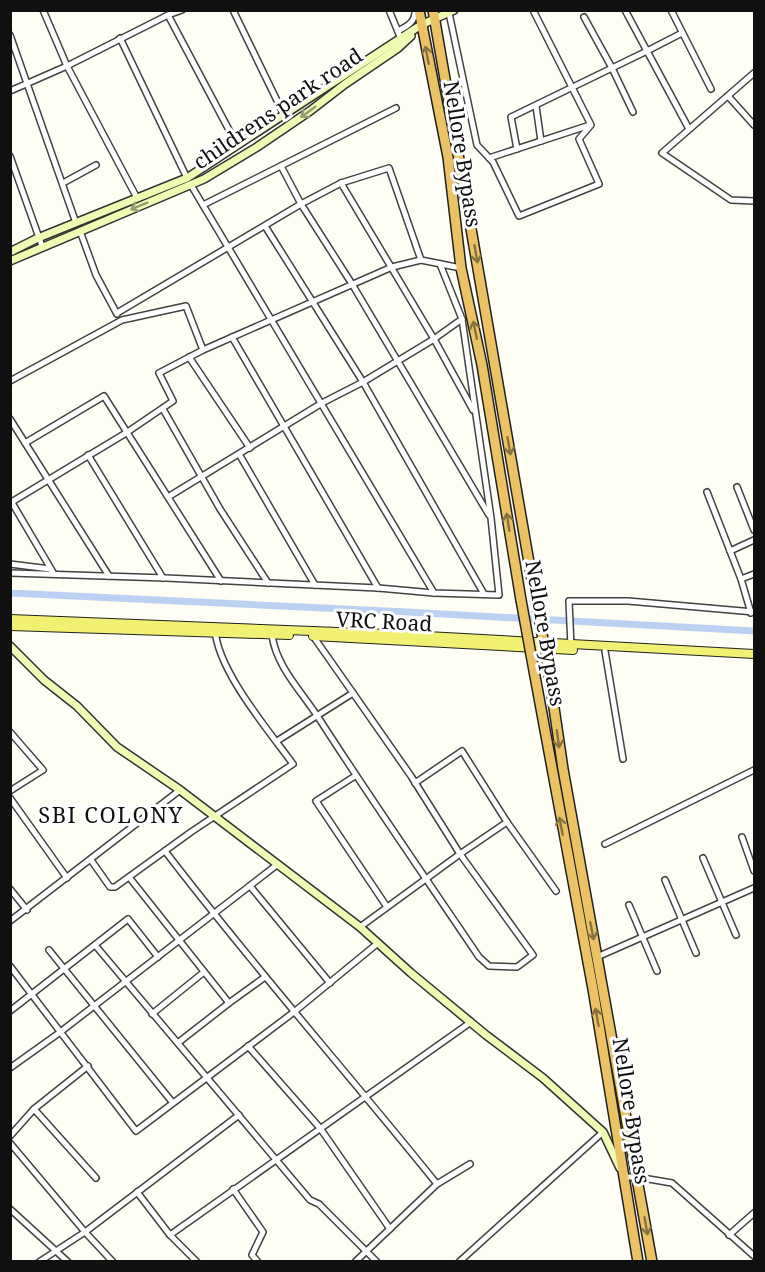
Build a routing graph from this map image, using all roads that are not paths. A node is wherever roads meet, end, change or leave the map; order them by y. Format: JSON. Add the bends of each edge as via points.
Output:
{"nodes":[{"id":1,"x":43,"y":10,"type":"edge"},
{"id":2,"x":182,"y":10,"type":"edge"},
{"id":3,"x":233,"y":10,"type":"edge"},
{"id":4,"x":389,"y":10,"type":"edge"},
{"id":5,"x":417,"y":10,"type":"edge"},
{"id":6,"x":533,"y":10,"type":"edge"},
{"id":7,"x":625,"y":10,"type":"edge"},
{"id":8,"x":671,"y":10,"type":"edge"},
{"id":9,"x":452,"y":12,"type":"edge"},
{"id":10,"x":168,"y":15,"type":"junction"},
{"id":11,"x":433,"y":15,"type":"edge"},
{"id":12,"x":584,"y":17,"type":"dead end"},
{"id":13,"x":421,"y":26,"type":"junction"},
{"id":14,"x":682,"y":33,"type":"junction"},
{"id":15,"x":10,"y":35,"type":"edge"},
{"id":16,"x":120,"y":38,"type":"junction"},
{"id":17,"x":400,"y":38,"type":"junction"},
{"id":18,"x":647,"y":51,"type":"junction"},
{"id":19,"x":67,"y":66,"type":"junction"},
{"id":20,"x":612,"y":68,"type":"junction"},
{"id":21,"x":754,"y":73,"type":"edge"},
{"id":22,"x":28,"y":82,"type":"junction"},
{"id":23,"x":571,"y":89,"type":"junction"},
{"id":24,"x":711,"y":89,"type":"dead end"},
{"id":25,"x":10,"y":91,"type":"edge"},
{"id":26,"x":728,"y":96,"type":"junction"},
{"id":27,"x":536,"y":105,"type":"junction"},
{"id":28,"x":396,"y":108,"type":"dead end"},
{"id":29,"x":633,"y":112,"type":"dead end"},
{"id":30,"x":284,"y":115,"type":"junction"},
{"id":31,"x":591,"y":125,"type":"junction"},
{"id":32,"x":754,"y":125,"type":"edge"},
{"id":33,"x":689,"y":129,"type":"junction"},
{"id":34,"x":541,"y":141,"type":"junction"},
{"id":35,"x":237,"y":145,"type":"junction"},
{"id":36,"x":517,"y":149,"type":"junction"},
{"id":37,"x":10,"y":156,"type":"edge"},
{"id":38,"x":489,"y":158,"type":"junction"},
{"id":39,"x":96,"y":165,"type":"dead end"},
{"id":40,"x":281,"y":166,"type":"junction"},
{"id":41,"x":189,"y":181,"type":"junction"},
{"id":42,"x":63,"y":183,"type":"junction"},
{"id":43,"x":341,"y":183,"type":"junction"},
{"id":44,"x":137,"y":198,"type":"junction"},
{"id":45,"x":754,"y":201,"type":"edge"},
{"id":46,"x":301,"y":204,"type":"junction"},
{"id":47,"x":202,"y":205,"type":"junction"},
{"id":48,"x":76,"y":223,"type":"junction"},
{"id":49,"x":265,"y":226,"type":"junction"},
{"id":50,"x":80,"y":231,"type":"junction"},
{"id":51,"x":38,"y":238,"type":"junction"},
{"id":52,"x":42,"y":246,"type":"junction"},
{"id":53,"x":227,"y":248,"type":"junction"},
{"id":54,"x":10,"y":252,"type":"edge"},
{"id":55,"x":421,"y":260,"type":"junction"},
{"id":56,"x":10,"y":261,"type":"edge"},
{"id":57,"x":440,"y":264,"type":"junction"},
{"id":58,"x":392,"y":267,"type":"junction"},
{"id":59,"x":461,"y":268,"type":"junction"},
{"id":60,"x":352,"y":284,"type":"junction"},
{"id":61,"x":312,"y":302,"type":"junction"},
{"id":62,"x":117,"y":313,"type":"junction"},
{"id":63,"x":272,"y":319,"type":"junction"},
{"id":64,"x":122,"y":320,"type":"junction"},
{"id":65,"x":462,"y":320,"type":"junction"},
{"id":66,"x":232,"y":337,"type":"junction"},
{"id":67,"x":434,"y":339,"type":"junction"},
{"id":68,"x":203,"y":350,"type":"junction"},
{"id":69,"x":189,"y":357,"type":"junction"},
{"id":70,"x":398,"y":360,"type":"junction"},
{"id":71,"x":10,"y":381,"type":"edge"},
{"id":72,"x":363,"y":382,"type":"junction"},
{"id":73,"x":322,"y":403,"type":"junction"},
{"id":74,"x":163,"y":409,"type":"junction"},
{"id":75,"x":475,"y":414,"type":"junction"},
{"id":76,"x":10,"y":419,"type":"edge"},
{"id":77,"x":284,"y":427,"type":"junction"},
{"id":78,"x":126,"y":433,"type":"junction"},
{"id":79,"x":25,"y":443,"type":"junction"},
{"id":80,"x":250,"y":448,"type":"junction"},
{"id":81,"x":238,"y":454,"type":"junction"},
{"id":82,"x":88,"y":455,"type":"junction"},
{"id":83,"x":202,"y":475,"type":"junction"},
{"id":84,"x":47,"y":479,"type":"junction"},
{"id":85,"x":737,"y":488,"type":"dead end"},
{"id":86,"x":707,"y":492,"type":"dead end"},
{"id":87,"x":168,"y":497,"type":"junction"},
{"id":88,"x":11,"y":501,"type":"edge"},
{"id":89,"x":491,"y":518,"type":"junction"},
{"id":90,"x":754,"y":530,"type":"edge"},
{"id":91,"x":754,"y":540,"type":"edge"},
{"id":92,"x":730,"y":551,"type":"junction"},
{"id":93,"x":10,"y":564,"type":"edge"},
{"id":94,"x":52,"y":572,"type":"junction"},
{"id":95,"x":10,"y":573,"type":"edge"},
{"id":96,"x":754,"y":574,"type":"edge"},
{"id":97,"x":109,"y":576,"type":"junction"},
{"id":98,"x":163,"y":578,"type":"junction"},
{"id":99,"x":741,"y":579,"type":"junction"},
{"id":100,"x":221,"y":580,"type":"junction"},
{"id":101,"x":268,"y":583,"type":"junction"},
{"id":102,"x":315,"y":585,"type":"junction"},
{"id":103,"x":378,"y":588,"type":"junction"},
{"id":104,"x":434,"y":593,"type":"junction"},
{"id":105,"x":484,"y":594,"type":"junction"},
{"id":106,"x":753,"y":613,"type":"edge"},
{"id":107,"x":10,"y":618,"type":"edge"},
{"id":108,"x":10,"y":626,"type":"edge"},
{"id":109,"x":215,"y":629,"type":"junction"},
{"id":110,"x":272,"y":635,"type":"junction"},
{"id":111,"x":313,"y":636,"type":"junction"},
{"id":112,"x":10,"y":646,"type":"edge"},
{"id":113,"x":571,"y":648,"type":"junction"},
{"id":114,"x":605,"y":651,"type":"junction"},
{"id":115,"x":754,"y":656,"type":"edge"},
{"id":116,"x":353,"y":693,"type":"junction"},
{"id":117,"x":317,"y":716,"type":"junction"},
{"id":118,"x":10,"y":732,"type":"edge"},
{"id":119,"x":277,"y":741,"type":"junction"},
{"id":120,"x":623,"y":759,"type":"dead end"},
{"id":121,"x":754,"y":770,"type":"edge"},
{"id":122,"x":355,"y":776,"type":"junction"},
{"id":123,"x":415,"y":783,"type":"junction"},
{"id":124,"x":180,"y":790,"type":"junction"},
{"id":125,"x":10,"y":791,"type":"edge"},
{"id":126,"x":10,"y":798,"type":"edge"},
{"id":127,"x":215,"y":816,"type":"junction"},
{"id":128,"x":507,"y":822,"type":"junction"},
{"id":129,"x":742,"y":837,"type":"dead end"},
{"id":130,"x":605,"y":844,"type":"dead end"},
{"id":131,"x":165,"y":851,"type":"junction"},
{"id":132,"x":460,"y":854,"type":"junction"},
{"id":133,"x":703,"y":858,"type":"dead end"},
{"id":134,"x":91,"y":860,"type":"junction"},
{"id":135,"x":278,"y":864,"type":"junction"},
{"id":136,"x":754,"y":871,"type":"edge"},
{"id":137,"x":129,"y":877,"type":"junction"},
{"id":138,"x":67,"y":878,"type":"junction"},
{"id":139,"x":427,"y":879,"type":"junction"},
{"id":140,"x":665,"y":879,"type":"dead end"},
{"id":141,"x":250,"y":886,"type":"junction"},
{"id":142,"x":754,"y":888,"type":"edge"},
{"id":143,"x":10,"y":889,"type":"edge"},
{"id":144,"x":556,"y":891,"type":"dead end"},
{"id":145,"x":722,"y":903,"type":"junction"},
{"id":146,"x":629,"y":905,"type":"dead end"},
{"id":147,"x":387,"y":908,"type":"junction"},
{"id":148,"x":27,"y":909,"type":"junction"},
{"id":149,"x":213,"y":914,"type":"junction"},
{"id":150,"x":682,"y":920,"type":"junction"},
{"id":151,"x":10,"y":921,"type":"edge"},
{"id":152,"x":360,"y":927,"type":"junction"},
{"id":153,"x":736,"y":935,"type":"dead end"},
{"id":154,"x":644,"y":938,"type":"junction"},
{"id":155,"x":180,"y":940,"type":"junction"},
{"id":156,"x":378,"y":943,"type":"junction"},
{"id":157,"x":95,"y":945,"type":"junction"},
{"id":158,"x":49,"y":950,"type":"dead end"},
{"id":159,"x":696,"y":953,"type":"dead end"},
{"id":160,"x":158,"y":957,"type":"junction"},
{"id":161,"x":597,"y":957,"type":"junction"},
{"id":162,"x":10,"y":966,"type":"edge"},
{"id":163,"x":66,"y":969,"type":"junction"},
{"id":164,"x":657,"y":971,"type":"dead end"},
{"id":165,"x":204,"y":972,"type":"junction"},
{"id":166,"x":265,"y":977,"type":"junction"},
{"id":167,"x":127,"y":981,"type":"junction"},
{"id":168,"x":330,"y":983,"type":"junction"},
{"id":169,"x":32,"y":995,"type":"junction"},
{"id":170,"x":229,"y":1003,"type":"junction"},
{"id":171,"x":94,"y":1006,"type":"junction"},
{"id":172,"x":10,"y":1011,"type":"edge"},
{"id":173,"x":294,"y":1012,"type":"junction"},
{"id":174,"x":152,"y":1014,"type":"junction"},
{"id":175,"x":471,"y":1022,"type":"junction"},
{"id":176,"x":60,"y":1033,"type":"junction"},
{"id":177,"x":179,"y":1042,"type":"junction"},
{"id":178,"x":248,"y":1046,"type":"junction"},
{"id":179,"x":88,"y":1066,"type":"junction"},
{"id":180,"x":10,"y":1068,"type":"edge"},
{"id":181,"x":207,"y":1077,"type":"junction"},
{"id":182,"x":366,"y":1096,"type":"junction"},
{"id":183,"x":173,"y":1103,"type":"junction"},
{"id":184,"x":34,"y":1109,"type":"junction"},
{"id":185,"x":239,"y":1115,"type":"junction"},
{"id":186,"x":320,"y":1128,"type":"junction"},
{"id":187,"x":603,"y":1132,"type":"junction"},
{"id":188,"x":10,"y":1136,"type":"edge"},
{"id":189,"x":10,"y":1143,"type":"edge"},
{"id":190,"x":276,"y":1159,"type":"junction"},
{"id":191,"x":470,"y":1164,"type":"dead end"},
{"id":192,"x":637,"y":1177,"type":"junction"},
{"id":193,"x":96,"y":1178,"type":"dead end"},
{"id":194,"x":624,"y":1178,"type":"junction"},
{"id":195,"x":437,"y":1184,"type":"junction"},
{"id":196,"x":233,"y":1190,"type":"junction"},
{"id":197,"x":137,"y":1192,"type":"junction"},
{"id":198,"x":10,"y":1209,"type":"edge"},
{"id":199,"x":754,"y":1213,"type":"edge"},
{"id":200,"x":390,"y":1229,"type":"junction"},
{"id":201,"x":85,"y":1232,"type":"junction"},
{"id":202,"x":170,"y":1235,"type":"junction"},
{"id":203,"x":729,"y":1235,"type":"junction"},
{"id":204,"x":367,"y":1250,"type":"junction"},
{"id":205,"x":57,"y":1251,"type":"junction"},
{"id":206,"x":754,"y":1256,"type":"edge"},
{"id":207,"x":39,"y":1262,"type":"edge"},
{"id":208,"x":68,"y":1262,"type":"edge"},
{"id":209,"x":113,"y":1262,"type":"edge"},
{"id":210,"x":197,"y":1262,"type":"edge"},
{"id":211,"x":258,"y":1262,"type":"edge"},
{"id":212,"x":355,"y":1262,"type":"edge"},
{"id":213,"x":377,"y":1262,"type":"edge"},
{"id":214,"x":459,"y":1262,"type":"edge"},
{"id":215,"x":638,"y":1262,"type":"edge"},
{"id":216,"x":652,"y":1262,"type":"edge"}],
"edges":[{"from":1,"to":19,"type":"street"},
{"from":2,"to":10,"type":"street"},
{"from":3,"to":30,"type":"street"},
{"from":4,"to":17,"type":"street"},
{"from":5,"to":13,"type":"highway","name":"Nellore Bypass"},
{"from":5,"to":17,"type":"street"},
{"from":6,"to":23,"type":"street"},
{"from":7,"to":18,"type":"street"},
{"from":8,"to":14,"type":"street"},
{"from":9,"to":11,"type":"street","name":"childrens park road"},
{"from":9,"to":38,"type":"street","via":[[477,145]]},
{"from":10,"to":16,"type":"street"},
{"from":10,"to":35,"type":"street"},
{"from":11,"to":13,"type":"street","name":"childrens park road"},
{"from":11,"to":161,"type":"highway","name":"Nellore Bypass","one_way":true,"bridge":true},
{"from":12,"to":20,"type":"street"},
{"from":13,"to":17,"type":"street","name":"childrens park road"},
{"from":59,"to":13,"type":"highway","name":"Nellore Bypass","one_way":true,"via":[[448,157]]},
{"from":14,"to":18,"type":"street"},
{"from":14,"to":24,"type":"street"},
{"from":15,"to":22,"type":"street"},
{"from":16,"to":19,"type":"street"},
{"from":16,"to":41,"type":"street"},
{"from":17,"to":30,"type":"street","name":"childrens park road"},
{"from":17,"to":41,"type":"street","name":"childrens park road","one_way":true,"via":[[257,147],[204,179]]},
{"from":18,"to":20,"type":"street"},
{"from":18,"to":33,"type":"street"},
{"from":19,"to":22,"type":"street"},
{"from":19,"to":44,"type":"street"},
{"from":20,"to":23,"type":"street"},
{"from":20,"to":29,"type":"street"},
{"from":21,"to":26,"type":"street"},
{"from":22,"to":25,"type":"street"},
{"from":22,"to":42,"type":"street"},
{"from":23,"to":27,"type":"street"},
{"from":23,"to":31,"type":"street"},
{"from":26,"to":32,"type":"street"},
{"from":26,"to":33,"type":"street"},
{"from":27,"to":34,"type":"street"},
{"from":27,"to":36,"type":"street","via":[[512,117]]},
{"from":28,"to":40,"type":"street"},
{"from":30,"to":35,"type":"street","name":"childrens park road"},
{"from":31,"to":34,"type":"street"},
{"from":31,"to":38,"type":"street","via":[[579,139],[599,184],[519,216]]},
{"from":33,"to":45,"type":"street","via":[[662,153],[731,200]]},
{"from":34,"to":36,"type":"street"},
{"from":35,"to":41,"type":"street","name":"childrens park road"},
{"from":36,"to":38,"type":"street"},
{"from":37,"to":51,"type":"street"},
{"from":39,"to":42,"type":"street"},
{"from":40,"to":46,"type":"street"},
{"from":40,"to":47,"type":"street"},
{"from":41,"to":44,"type":"street","name":"childrens park road"},
{"from":41,"to":47,"type":"street"},
{"from":41,"to":50,"type":"street","name":"childrens park road","one_way":true},
{"from":42,"to":48,"type":"street"},
{"from":43,"to":46,"type":"street"},
{"from":43,"to":55,"type":"street","via":[[389,168]]},
{"from":43,"to":58,"type":"street"},
{"from":44,"to":48,"type":"street","name":"childrens park road"},
{"from":46,"to":49,"type":"street"},
{"from":46,"to":60,"type":"street"},
{"from":47,"to":53,"type":"street"},
{"from":48,"to":51,"type":"street","name":"childrens park road"},
{"from":49,"to":53,"type":"street"},
{"from":49,"to":61,"type":"street"},
{"from":50,"to":52,"type":"street","name":"childrens park road"},
{"from":50,"to":62,"type":"street","via":[[96,275]]},
{"from":51,"to":52,"type":"street"},
{"from":51,"to":54,"type":"street","name":"childrens park road"},
{"from":52,"to":56,"type":"street","name":"childrens park road"},
{"from":53,"to":62,"type":"street"},
{"from":53,"to":63,"type":"street"},
{"from":55,"to":57,"type":"street"},
{"from":55,"to":58,"type":"street"},
{"from":57,"to":59,"type":"street"},
{"from":57,"to":65,"type":"street"},
{"from":58,"to":60,"type":"street"},
{"from":58,"to":67,"type":"street"},
{"from":194,"to":59,"type":"highway","name":"Nellore Bypass","one_way":true,"bridge":true,"via":[[482,365]]},
{"from":60,"to":61,"type":"street"},
{"from":60,"to":70,"type":"street"},
{"from":61,"to":63,"type":"street"},
{"from":61,"to":72,"type":"street"},
{"from":62,"to":64,"type":"street"},
{"from":63,"to":66,"type":"street"},
{"from":63,"to":73,"type":"street"},
{"from":64,"to":68,"type":"street","via":[[186,306]]},
{"from":64,"to":71,"type":"street"},
{"from":65,"to":67,"type":"street"},
{"from":65,"to":75,"type":"street"},
{"from":66,"to":68,"type":"street"},
{"from":66,"to":77,"type":"street"},
{"from":67,"to":70,"type":"street"},
{"from":67,"to":75,"type":"street"},
{"from":68,"to":69,"type":"street"},
{"from":69,"to":74,"type":"street","via":[[159,373],[173,401]]},
{"from":69,"to":80,"type":"street"},
{"from":70,"to":72,"type":"street"},
{"from":70,"to":89,"type":"street"},
{"from":72,"to":73,"type":"street"},
{"from":72,"to":105,"type":"street"},
{"from":73,"to":77,"type":"street"},
{"from":73,"to":104,"type":"street"},
{"from":74,"to":78,"type":"street"},
{"from":74,"to":83,"type":"street"},
{"from":75,"to":89,"type":"street"},
{"from":76,"to":79,"type":"street"},
{"from":77,"to":80,"type":"street"},
{"from":77,"to":103,"type":"street"},
{"from":78,"to":79,"type":"street","via":[[104,396]]},
{"from":78,"to":82,"type":"street"},
{"from":78,"to":87,"type":"street"},
{"from":79,"to":84,"type":"street"},
{"from":80,"to":81,"type":"street"},
{"from":81,"to":83,"type":"street"},
{"from":81,"to":102,"type":"street"},
{"from":82,"to":84,"type":"street"},
{"from":82,"to":98,"type":"street"},
{"from":83,"to":87,"type":"street"},
{"from":83,"to":101,"type":"street"},
{"from":84,"to":88,"type":"street"},
{"from":84,"to":97,"type":"street"},
{"from":85,"to":90,"type":"street"},
{"from":86,"to":92,"type":"street"},
{"from":87,"to":100,"type":"street"},
{"from":88,"to":94,"type":"street"},
{"from":89,"to":105,"type":"street","via":[[499,595]]},
{"from":91,"to":92,"type":"street"},
{"from":92,"to":99,"type":"street"},
{"from":93,"to":94,"type":"street"},
{"from":94,"to":95,"type":"street"},
{"from":94,"to":97,"type":"street"},
{"from":96,"to":99,"type":"street"},
{"from":97,"to":98,"type":"street"},
{"from":98,"to":100,"type":"street"},
{"from":99,"to":106,"type":"street"},
{"from":100,"to":101,"type":"street"},
{"from":101,"to":102,"type":"street"},
{"from":102,"to":103,"type":"street"},
{"from":103,"to":104,"type":"street"},
{"from":104,"to":105,"type":"street"},
{"from":106,"to":113,"type":"street","via":[[628,601],[569,601]]},
{"from":107,"to":109,"type":"main road"},
{"from":108,"to":109,"type":"main road","name":"VRC Road"},
{"from":109,"to":110,"type":"main road","name":"VRC Road"},
{"from":109,"to":113,"type":"main road","via":[[500,639]]},
{"from":109,"to":119,"type":"street","via":[[234,680]]},
{"from":110,"to":111,"type":"main road","name":"VRC Road"},
{"from":110,"to":117,"type":"street","via":[[274,650]]},
{"from":111,"to":113,"type":"main road","name":"VRC Road"},
{"from":111,"to":116,"type":"street"},
{"from":112,"to":124,"type":"street","via":[[117,747]]},
{"from":113,"to":114,"type":"main road","name":"VRC Road"},
{"from":113,"to":115,"type":"main road"},
{"from":114,"to":115,"type":"main road","name":"VRC Road"},
{"from":114,"to":120,"type":"street"},
{"from":116,"to":117,"type":"street"},
{"from":116,"to":123,"type":"street"},
{"from":117,"to":119,"type":"street"},
{"from":117,"to":122,"type":"street"},
{"from":118,"to":125,"type":"street","via":[[43,770]]},
{"from":119,"to":127,"type":"street","via":[[293,764]]},
{"from":121,"to":130,"type":"street"},
{"from":122,"to":139,"type":"street"},
{"from":122,"to":147,"type":"street","via":[[316,801]]},
{"from":123,"to":128,"type":"street","via":[[462,751]]},
{"from":123,"to":132,"type":"street"},
{"from":124,"to":127,"type":"street"},
{"from":124,"to":134,"type":"street"},
{"from":126,"to":138,"type":"street"},
{"from":127,"to":131,"type":"street"},
{"from":127,"to":135,"type":"street"},
{"from":128,"to":132,"type":"street"},
{"from":128,"to":144,"type":"street"},
{"from":129,"to":136,"type":"street"},
{"from":131,"to":137,"type":"street"},
{"from":131,"to":149,"type":"street"},
{"from":132,"to":139,"type":"street"},
{"from":132,"to":139,"type":"street","via":[[533,955],[517,967],[489,966]]},
{"from":133,"to":145,"type":"street"},
{"from":134,"to":137,"type":"street","via":[[110,887]]},
{"from":134,"to":138,"type":"street"},
{"from":135,"to":141,"type":"street"},
{"from":135,"to":152,"type":"street"},
{"from":137,"to":155,"type":"street"},
{"from":138,"to":148,"type":"street"},
{"from":139,"to":147,"type":"street"},
{"from":140,"to":150,"type":"street"},
{"from":141,"to":149,"type":"street"},
{"from":141,"to":168,"type":"street"},
{"from":142,"to":145,"type":"street"},
{"from":143,"to":148,"type":"street"},
{"from":145,"to":150,"type":"street"},
{"from":145,"to":153,"type":"street"},
{"from":146,"to":154,"type":"street"},
{"from":147,"to":152,"type":"street"},
{"from":148,"to":151,"type":"street"},
{"from":149,"to":155,"type":"street"},
{"from":149,"to":166,"type":"street"},
{"from":150,"to":154,"type":"street"},
{"from":150,"to":159,"type":"street"},
{"from":152,"to":156,"type":"street"},
{"from":154,"to":161,"type":"street"},
{"from":154,"to":164,"type":"street"},
{"from":155,"to":160,"type":"street"},
{"from":155,"to":165,"type":"street"},
{"from":156,"to":168,"type":"street"},
{"from":156,"to":175,"type":"street"},
{"from":157,"to":160,"type":"street","via":[[128,919]]},
{"from":157,"to":163,"type":"street"},
{"from":157,"to":167,"type":"street"},
{"from":158,"to":163,"type":"street"},
{"from":160,"to":167,"type":"street"},
{"from":161,"to":192,"type":"highway","name":"Nellore Bypass"},
{"from":162,"to":169,"type":"street"},
{"from":163,"to":169,"type":"street"},
{"from":163,"to":171,"type":"street"},
{"from":165,"to":170,"type":"street"},
{"from":165,"to":174,"type":"street"},
{"from":166,"to":170,"type":"street"},
{"from":166,"to":173,"type":"street"},
{"from":167,"to":171,"type":"street"},
{"from":167,"to":174,"type":"street"},
{"from":168,"to":173,"type":"street"},
{"from":169,"to":172,"type":"street"},
{"from":169,"to":176,"type":"street"},
{"from":170,"to":177,"type":"street"},
{"from":171,"to":176,"type":"street"},
{"from":171,"to":183,"type":"street"},
{"from":173,"to":178,"type":"street"},
{"from":173,"to":182,"type":"street"},
{"from":174,"to":177,"type":"street"},
{"from":175,"to":182,"type":"street"},
{"from":175,"to":187,"type":"street","via":[[543,1078]]},
{"from":176,"to":179,"type":"street"},
{"from":176,"to":180,"type":"street"},
{"from":177,"to":181,"type":"street"},
{"from":178,"to":181,"type":"street"},
{"from":178,"to":186,"type":"street"},
{"from":179,"to":183,"type":"street","via":[[136,1131]]},
{"from":179,"to":184,"type":"street"},
{"from":181,"to":183,"type":"street"},
{"from":181,"to":185,"type":"street"},
{"from":182,"to":186,"type":"street"},
{"from":182,"to":195,"type":"street"},
{"from":184,"to":188,"type":"street"},
{"from":184,"to":193,"type":"street"},
{"from":185,"to":190,"type":"street"},
{"from":185,"to":197,"type":"street"},
{"from":186,"to":190,"type":"street"},
{"from":186,"to":200,"type":"street"},
{"from":187,"to":194,"type":"street"},
{"from":187,"to":214,"type":"street"},
{"from":189,"to":201,"type":"street"},
{"from":190,"to":196,"type":"street"},
{"from":190,"to":204,"type":"street","via":[[310,1200]]},
{"from":191,"to":195,"type":"street"},
{"from":192,"to":194,"type":"street"},
{"from":192,"to":203,"type":"street","via":[[672,1183]]},
{"from":192,"to":216,"type":"highway","name":"Nellore Bypass","one_way":true},
{"from":194,"to":215,"type":"highway","name":"Nellore Bypass"},
{"from":195,"to":200,"type":"street"},
{"from":196,"to":202,"type":"street"},
{"from":196,"to":211,"type":"street","via":[[263,1232],[252,1255]]},
{"from":197,"to":201,"type":"street"},
{"from":197,"to":202,"type":"street"},
{"from":198,"to":205,"type":"street"},
{"from":199,"to":203,"type":"street"},
{"from":200,"to":204,"type":"street"},
{"from":201,"to":205,"type":"street"},
{"from":201,"to":209,"type":"street"},
{"from":202,"to":210,"type":"street"},
{"from":203,"to":206,"type":"street"},
{"from":204,"to":212,"type":"street"},
{"from":204,"to":213,"type":"street"},
{"from":205,"to":207,"type":"street"},
{"from":205,"to":208,"type":"street"}]}
